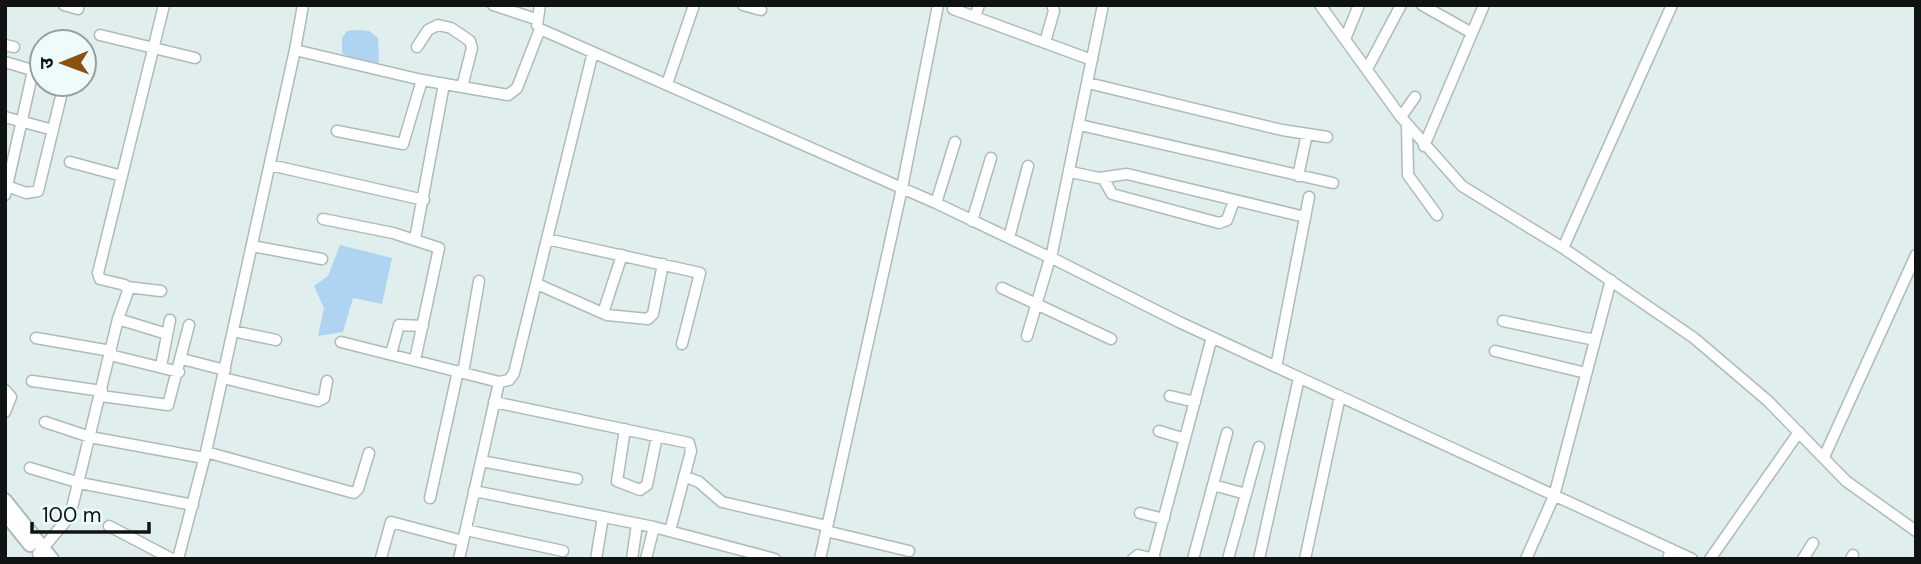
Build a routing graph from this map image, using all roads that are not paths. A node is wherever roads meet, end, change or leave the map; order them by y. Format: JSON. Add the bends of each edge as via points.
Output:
{"nodes":[{"id":1,"x":64,"y":5,"type":"edge"},
{"id":2,"x":164,"y":5,"type":"edge"},
{"id":3,"x":303,"y":5,"type":"edge"},
{"id":4,"x":493,"y":5,"type":"edge"},
{"id":5,"x":540,"y":5,"type":"edge"},
{"id":6,"x":694,"y":5,"type":"edge"},
{"id":7,"x":743,"y":5,"type":"edge"},
{"id":8,"x":938,"y":5,"type":"edge"},
{"id":9,"x":979,"y":5,"type":"edge"},
{"id":10,"x":1052,"y":5,"type":"edge"},
{"id":11,"x":1103,"y":5,"type":"edge"},
{"id":12,"x":1320,"y":5,"type":"edge"},
{"id":13,"x":1359,"y":5,"type":"edge"},
{"id":14,"x":1401,"y":5,"type":"edge"},
{"id":15,"x":1422,"y":5,"type":"edge"},
{"id":16,"x":1484,"y":5,"type":"edge"},
{"id":17,"x":1672,"y":5,"type":"edge"},
{"id":18,"x":78,"y":9,"type":"dead end"},
{"id":19,"x":953,"y":9,"type":"dead end"},
{"id":20,"x":761,"y":10,"type":"dead end"},
{"id":21,"x":975,"y":17,"type":"junction"},
{"id":22,"x":537,"y":24,"type":"junction"},
{"id":23,"x":1472,"y":33,"type":"junction"},
{"id":24,"x":100,"y":35,"type":"dead end"},
{"id":25,"x":1345,"y":39,"type":"junction"},
{"id":26,"x":1045,"y":42,"type":"junction"},
{"id":27,"x":154,"y":47,"type":"junction"},
{"id":28,"x":418,"y":47,"type":"dead end"},
{"id":29,"x":296,"y":50,"type":"junction"},
{"id":30,"x":593,"y":52,"type":"junction"},
{"id":31,"x":195,"y":58,"type":"dead end"},
{"id":32,"x":1092,"y":60,"type":"junction"},
{"id":33,"x":5,"y":62,"type":"edge"},
{"id":34,"x":28,"y":69,"type":"edge"},
{"id":35,"x":1367,"y":69,"type":"junction"},
{"id":36,"x":422,"y":80,"type":"junction"},
{"id":37,"x":1088,"y":83,"type":"junction"},
{"id":38,"x":444,"y":84,"type":"junction"},
{"id":39,"x":667,"y":85,"type":"junction"},
{"id":40,"x":461,"y":87,"type":"junction"},
{"id":41,"x":1415,"y":97,"type":"dead end"},
{"id":42,"x":28,"y":98,"type":"edge"},
{"id":43,"x":61,"y":98,"type":"edge"},
{"id":44,"x":5,"y":117,"type":"edge"},
{"id":45,"x":20,"y":121,"type":"junction"},
{"id":46,"x":1404,"y":121,"type":"junction"},
{"id":47,"x":1080,"y":125,"type":"junction"},
{"id":48,"x":53,"y":130,"type":"junction"},
{"id":49,"x":337,"y":131,"type":"dead end"},
{"id":50,"x":1307,"y":134,"type":"junction"},
{"id":51,"x":1326,"y":137,"type":"dead end"},
{"id":52,"x":954,"y":142,"type":"dead end"},
{"id":53,"x":1424,"y":146,"type":"junction"},
{"id":54,"x":991,"y":158,"type":"dead end"},
{"id":55,"x":70,"y":162,"type":"dead end"},
{"id":56,"x":270,"y":165,"type":"junction"},
{"id":57,"x":1028,"y":166,"type":"dead end"},
{"id":58,"x":1071,"y":172,"type":"junction"},
{"id":59,"x":122,"y":176,"type":"junction"},
{"id":60,"x":1298,"y":176,"type":"junction"},
{"id":61,"x":1103,"y":178,"type":"junction"},
{"id":62,"x":1333,"y":183,"type":"dead end"},
{"id":63,"x":902,"y":188,"type":"junction"},
{"id":64,"x":6,"y":190,"type":"edge"},
{"id":65,"x":1309,"y":197,"type":"dead end"},
{"id":66,"x":424,"y":200,"type":"junction"},
{"id":67,"x":1234,"y":201,"type":"junction"},
{"id":68,"x":936,"y":203,"type":"junction"},
{"id":69,"x":1437,"y":215,"type":"dead end"},
{"id":70,"x":1305,"y":217,"type":"junction"},
{"id":71,"x":323,"y":219,"type":"dead end"},
{"id":72,"x":972,"y":220,"type":"junction"},
{"id":73,"x":1009,"y":238,"type":"junction"},
{"id":74,"x":415,"y":239,"type":"junction"},
{"id":75,"x":547,"y":239,"type":"junction"},
{"id":76,"x":252,"y":246,"type":"junction"},
{"id":77,"x":1563,"y":248,"type":"junction"},
{"id":78,"x":622,"y":255,"type":"junction"},
{"id":79,"x":1916,"y":255,"type":"edge"},
{"id":80,"x":1051,"y":258,"type":"junction"},
{"id":81,"x":321,"y":259,"type":"dead end"},
{"id":82,"x":663,"y":264,"type":"junction"},
{"id":83,"x":1611,"y":280,"type":"junction"},
{"id":84,"x":479,"y":281,"type":"dead end"},
{"id":85,"x":537,"y":284,"type":"junction"},
{"id":86,"x":127,"y":288,"type":"junction"},
{"id":87,"x":1002,"y":288,"type":"dead end"},
{"id":88,"x":161,"y":292,"type":"dead end"},
{"id":89,"x":1037,"y":305,"type":"junction"},
{"id":90,"x":603,"y":313,"type":"junction"},
{"id":91,"x":118,"y":319,"type":"junction"},
{"id":92,"x":170,"y":320,"type":"dead end"},
{"id":93,"x":1503,"y":321,"type":"dead end"},
{"id":94,"x":189,"y":325,"type":"dead end"},
{"id":95,"x":423,"y":326,"type":"junction"},
{"id":96,"x":233,"y":331,"type":"junction"},
{"id":97,"x":167,"y":334,"type":"junction"},
{"id":98,"x":1027,"y":336,"type":"dead end"},
{"id":99,"x":1212,"y":337,"type":"junction"},
{"id":100,"x":36,"y":338,"type":"dead end"},
{"id":101,"x":1111,"y":339,"type":"dead end"},
{"id":102,"x":276,"y":340,"type":"dead end"},
{"id":103,"x":1595,"y":340,"type":"junction"},
{"id":104,"x":341,"y":342,"type":"dead end"},
{"id":105,"x":682,"y":344,"type":"dead end"},
{"id":106,"x":1495,"y":351,"type":"dead end"},
{"id":107,"x":111,"y":353,"type":"junction"},
{"id":108,"x":391,"y":354,"type":"junction"},
{"id":109,"x":182,"y":359,"type":"junction"},
{"id":110,"x":415,"y":360,"type":"junction"},
{"id":111,"x":160,"y":366,"type":"junction"},
{"id":112,"x":1276,"y":367,"type":"junction"},
{"id":113,"x":179,"y":372,"type":"junction"},
{"id":114,"x":460,"y":372,"type":"junction"},
{"id":115,"x":1586,"y":373,"type":"junction"},
{"id":116,"x":224,"y":374,"type":"junction"},
{"id":117,"x":1299,"y":378,"type":"junction"},
{"id":118,"x":32,"y":381,"type":"dead end"},
{"id":119,"x":327,"y":381,"type":"dead end"},
{"id":120,"x":499,"y":382,"type":"junction"},
{"id":121,"x":5,"y":390,"type":"edge"},
{"id":122,"x":101,"y":393,"type":"junction"},
{"id":123,"x":1170,"y":396,"type":"dead end"},
{"id":124,"x":1340,"y":396,"type":"junction"},
{"id":125,"x":494,"y":402,"type":"junction"},
{"id":126,"x":1195,"y":402,"type":"junction"},
{"id":127,"x":5,"y":412,"type":"edge"},
{"id":128,"x":45,"y":422,"type":"dead end"},
{"id":129,"x":625,"y":429,"type":"junction"},
{"id":130,"x":1159,"y":432,"type":"dead end"},
{"id":131,"x":1799,"y":432,"type":"junction"},
{"id":132,"x":1227,"y":433,"type":"dead end"},
{"id":133,"x":657,"y":436,"type":"junction"},
{"id":134,"x":90,"y":437,"type":"junction"},
{"id":135,"x":1185,"y":439,"type":"junction"},
{"id":136,"x":1259,"y":447,"type":"dead end"},
{"id":137,"x":369,"y":453,"type":"dead end"},
{"id":138,"x":205,"y":455,"type":"junction"},
{"id":139,"x":1824,"y":457,"type":"junction"},
{"id":140,"x":481,"y":461,"type":"junction"},
{"id":141,"x":30,"y":468,"type":"dead end"},
{"id":142,"x":684,"y":476,"type":"junction"},
{"id":143,"x":578,"y":479,"type":"dead end"},
{"id":144,"x":80,"y":482,"type":"junction"},
{"id":145,"x":1213,"y":485,"type":"junction"},
{"id":146,"x":474,"y":491,"type":"junction"},
{"id":147,"x":1246,"y":494,"type":"junction"},
{"id":148,"x":1554,"y":496,"type":"junction"},
{"id":149,"x":430,"y":498,"type":"dead end"},
{"id":150,"x":5,"y":500,"type":"edge"},
{"id":151,"x":193,"y":505,"type":"junction"},
{"id":152,"x":1140,"y":513,"type":"dead end"},
{"id":153,"x":5,"y":514,"type":"edge"},
{"id":154,"x":603,"y":517,"type":"junction"},
{"id":155,"x":1164,"y":519,"type":"junction"},
{"id":156,"x":637,"y":524,"type":"junction"},
{"id":157,"x":109,"y":526,"type":"dead end"},
{"id":158,"x":654,"y":527,"type":"junction"},
{"id":159,"x":827,"y":529,"type":"junction"},
{"id":160,"x":466,"y":530,"type":"junction"},
{"id":161,"x":670,"y":531,"type":"junction"},
{"id":162,"x":1916,"y":531,"type":"edge"},
{"id":163,"x":463,"y":541,"type":"junction"},
{"id":164,"x":1813,"y":542,"type":"dead end"},
{"id":165,"x":563,"y":551,"type":"dead end"},
{"id":166,"x":909,"y":551,"type":"dead end"},
{"id":167,"x":41,"y":554,"type":"edge"},
{"id":168,"x":1670,"y":554,"type":"edge"},
{"id":169,"x":370,"y":555,"type":"dead end"},
{"id":170,"x":383,"y":558,"type":"edge"},
{"id":171,"x":599,"y":558,"type":"edge"},
{"id":172,"x":52,"y":559,"type":"edge"},
{"id":173,"x":172,"y":559,"type":"edge"},
{"id":174,"x":178,"y":559,"type":"edge"},
{"id":175,"x":459,"y":559,"type":"edge"},
{"id":176,"x":632,"y":559,"type":"edge"},
{"id":177,"x":646,"y":559,"type":"edge"},
{"id":178,"x":775,"y":559,"type":"edge"},
{"id":179,"x":820,"y":559,"type":"edge"},
{"id":180,"x":1133,"y":559,"type":"edge"},
{"id":181,"x":1154,"y":559,"type":"edge"},
{"id":182,"x":1193,"y":559,"type":"edge"},
{"id":183,"x":1228,"y":559,"type":"edge"},
{"id":184,"x":1259,"y":559,"type":"edge"},
{"id":185,"x":1305,"y":559,"type":"edge"},
{"id":186,"x":1526,"y":559,"type":"edge"},
{"id":187,"x":1692,"y":559,"type":"edge"},
{"id":188,"x":1710,"y":559,"type":"edge"},
{"id":189,"x":1803,"y":559,"type":"edge"}],
"edges":[{"from":1,"to":18,"type":"street"},
{"from":2,"to":27,"type":"street"},
{"from":3,"to":29,"type":"street"},
{"from":4,"to":22,"type":"street"},
{"from":5,"to":22,"type":"street"},
{"from":6,"to":39,"type":"street"},
{"from":7,"to":20,"type":"street"},
{"from":8,"to":63,"type":"street"},
{"from":9,"to":21,"type":"street"},
{"from":10,"to":26,"type":"street"},
{"from":11,"to":32,"type":"street"},
{"from":12,"to":25,"type":"street"},
{"from":13,"to":25,"type":"street"},
{"from":14,"to":35,"type":"street"},
{"from":15,"to":23,"type":"street"},
{"from":16,"to":23,"type":"street"},
{"from":17,"to":77,"type":"street"},
{"from":19,"to":21,"type":"street"},
{"from":21,"to":26,"type":"street"},
{"from":22,"to":30,"type":"street"},
{"from":22,"to":40,"type":"street","via":[[512,94]]},
{"from":23,"to":53,"type":"street"},
{"from":24,"to":27,"type":"street"},
{"from":25,"to":35,"type":"street"},
{"from":26,"to":32,"type":"street"},
{"from":27,"to":31,"type":"street"},
{"from":27,"to":59,"type":"street"},
{"from":28,"to":40,"type":"street","via":[[428,30],[438,25],[470,41]]},
{"from":29,"to":36,"type":"street"},
{"from":29,"to":56,"type":"street"},
{"from":30,"to":39,"type":"street"},
{"from":30,"to":75,"type":"street"},
{"from":32,"to":37,"type":"street"},
{"from":33,"to":34,"type":"street"},
{"from":35,"to":46,"type":"street"},
{"from":36,"to":38,"type":"street"},
{"from":36,"to":49,"type":"street","via":[[403,144]]},
{"from":37,"to":47,"type":"street"},
{"from":37,"to":50,"type":"street"},
{"from":38,"to":40,"type":"street"},
{"from":38,"to":66,"type":"street"},
{"from":39,"to":63,"type":"street"},
{"from":41,"to":46,"type":"street"},
{"from":42,"to":45,"type":"street"},
{"from":43,"to":48,"type":"street"},
{"from":44,"to":45,"type":"street"},
{"from":45,"to":48,"type":"street"},
{"from":45,"to":64,"type":"street"},
{"from":46,"to":53,"type":"street"},
{"from":46,"to":69,"type":"street","via":[[1408,175]]},
{"from":47,"to":58,"type":"street"},
{"from":47,"to":60,"type":"street"},
{"from":48,"to":64,"type":"street","via":[[38,191]]},
{"from":50,"to":51,"type":"street"},
{"from":50,"to":60,"type":"street"},
{"from":52,"to":68,"type":"street"},
{"from":53,"to":77,"type":"street","via":[[1462,186]]},
{"from":54,"to":72,"type":"street"},
{"from":55,"to":59,"type":"street"},
{"from":56,"to":66,"type":"street"},
{"from":56,"to":76,"type":"street"},
{"from":57,"to":73,"type":"street"},
{"from":58,"to":61,"type":"street"},
{"from":58,"to":80,"type":"street"},
{"from":59,"to":86,"type":"street","via":[[98,277]]},
{"from":60,"to":62,"type":"street"},
{"from":61,"to":67,"type":"street","via":[[1127,174]]},
{"from":61,"to":67,"type":"street","via":[[1112,194],[1219,223],[1227,220]]},
{"from":63,"to":68,"type":"street"},
{"from":63,"to":159,"type":"street"},
{"from":65,"to":70,"type":"street"},
{"from":66,"to":74,"type":"street"},
{"from":67,"to":70,"type":"street"},
{"from":68,"to":72,"type":"street"},
{"from":70,"to":112,"type":"street"},
{"from":71,"to":74,"type":"street"},
{"from":72,"to":73,"type":"street"},
{"from":73,"to":80,"type":"street"},
{"from":74,"to":95,"type":"street","via":[[437,245],[441,252]]},
{"from":75,"to":78,"type":"street"},
{"from":75,"to":85,"type":"street"},
{"from":76,"to":81,"type":"street"},
{"from":76,"to":96,"type":"street"},
{"from":77,"to":83,"type":"street"},
{"from":78,"to":82,"type":"street"},
{"from":78,"to":90,"type":"street"},
{"from":79,"to":139,"type":"street"},
{"from":80,"to":89,"type":"street"},
{"from":80,"to":99,"type":"street"},
{"from":82,"to":90,"type":"street","via":[[650,319]]},
{"from":82,"to":105,"type":"street","via":[[701,275]]},
{"from":83,"to":103,"type":"street"},
{"from":83,"to":131,"type":"street","via":[[1694,338]]},
{"from":84,"to":114,"type":"street"},
{"from":85,"to":90,"type":"street"},
{"from":85,"to":120,"type":"street","via":[[514,373]]},
{"from":86,"to":88,"type":"street"},
{"from":86,"to":91,"type":"street"},
{"from":87,"to":89,"type":"street"},
{"from":89,"to":98,"type":"street"},
{"from":89,"to":101,"type":"street"},
{"from":91,"to":97,"type":"street"},
{"from":91,"to":107,"type":"street"},
{"from":92,"to":97,"type":"street"},
{"from":93,"to":103,"type":"street"},
{"from":94,"to":109,"type":"street"},
{"from":95,"to":108,"type":"street","via":[[399,325]]},
{"from":95,"to":110,"type":"street"},
{"from":96,"to":102,"type":"street"},
{"from":96,"to":116,"type":"street"},
{"from":97,"to":111,"type":"street"},
{"from":99,"to":112,"type":"street"},
{"from":99,"to":126,"type":"street"},
{"from":100,"to":107,"type":"street"},
{"from":103,"to":115,"type":"street"},
{"from":104,"to":108,"type":"street"},
{"from":106,"to":115,"type":"street"},
{"from":107,"to":111,"type":"street"},
{"from":107,"to":122,"type":"street"},
{"from":108,"to":110,"type":"street"},
{"from":109,"to":113,"type":"street"},
{"from":109,"to":116,"type":"street"},
{"from":110,"to":114,"type":"street"},
{"from":111,"to":113,"type":"street"},
{"from":112,"to":117,"type":"street"},
{"from":113,"to":122,"type":"street","via":[[168,405]]},
{"from":114,"to":120,"type":"street"},
{"from":114,"to":149,"type":"street"},
{"from":115,"to":148,"type":"street"},
{"from":116,"to":119,"type":"street","via":[[318,401],[324,398]]},
{"from":116,"to":138,"type":"street"},
{"from":117,"to":124,"type":"street"},
{"from":117,"to":184,"type":"street"},
{"from":118,"to":122,"type":"street"},
{"from":120,"to":125,"type":"street"},
{"from":121,"to":127,"type":"street","via":[[11,397]]},
{"from":122,"to":134,"type":"street"},
{"from":123,"to":126,"type":"street"},
{"from":124,"to":148,"type":"street"},
{"from":124,"to":185,"type":"street"},
{"from":125,"to":129,"type":"street"},
{"from":125,"to":140,"type":"street"},
{"from":126,"to":135,"type":"street"},
{"from":128,"to":134,"type":"street"},
{"from":129,"to":133,"type":"street"},
{"from":129,"to":133,"type":"street","via":[[617,481],[640,490],[647,485]]},
{"from":130,"to":135,"type":"street"},
{"from":131,"to":139,"type":"street"},
{"from":131,"to":188,"type":"street"},
{"from":132,"to":145,"type":"street"},
{"from":133,"to":142,"type":"street","via":[[690,443]]},
{"from":134,"to":138,"type":"street"},
{"from":134,"to":144,"type":"street"},
{"from":135,"to":155,"type":"street"},
{"from":136,"to":147,"type":"street"},
{"from":137,"to":138,"type":"street","via":[[354,493]]},
{"from":138,"to":151,"type":"street"},
{"from":139,"to":162,"type":"street","via":[[1858,491]]},
{"from":140,"to":143,"type":"street"},
{"from":140,"to":146,"type":"street"},
{"from":141,"to":144,"type":"street"},
{"from":142,"to":159,"type":"street","via":[[699,482],[722,502]]},
{"from":142,"to":161,"type":"street"},
{"from":144,"to":151,"type":"street"},
{"from":144,"to":167,"type":"street","via":[[70,516]]},
{"from":145,"to":147,"type":"street"},
{"from":145,"to":182,"type":"street"},
{"from":146,"to":154,"type":"street"},
{"from":146,"to":160,"type":"street"},
{"from":147,"to":183,"type":"street"},
{"from":148,"to":168,"type":"street"},
{"from":148,"to":186,"type":"street"},
{"from":150,"to":167,"type":"main road"},
{"from":151,"to":174,"type":"street"},
{"from":152,"to":155,"type":"street"},
{"from":153,"to":167,"type":"main road"},
{"from":154,"to":156,"type":"street"},
{"from":154,"to":171,"type":"street"},
{"from":155,"to":181,"type":"street"},
{"from":156,"to":158,"type":"street"},
{"from":156,"to":176,"type":"street"},
{"from":157,"to":173,"type":"street"},
{"from":158,"to":161,"type":"street"},
{"from":158,"to":177,"type":"street"},
{"from":159,"to":166,"type":"street"},
{"from":159,"to":179,"type":"street"},
{"from":160,"to":163,"type":"street"},
{"from":160,"to":165,"type":"street"},
{"from":161,"to":178,"type":"street"},
{"from":163,"to":170,"type":"street","via":[[391,523]]},
{"from":163,"to":175,"type":"street"},
{"from":164,"to":189,"type":"street"},
{"from":167,"to":172,"type":"main road"},
{"from":168,"to":187,"type":"street"},
{"from":169,"to":170,"type":"street"},
{"from":180,"to":181,"type":"street","via":[[1138,555]]}]}
